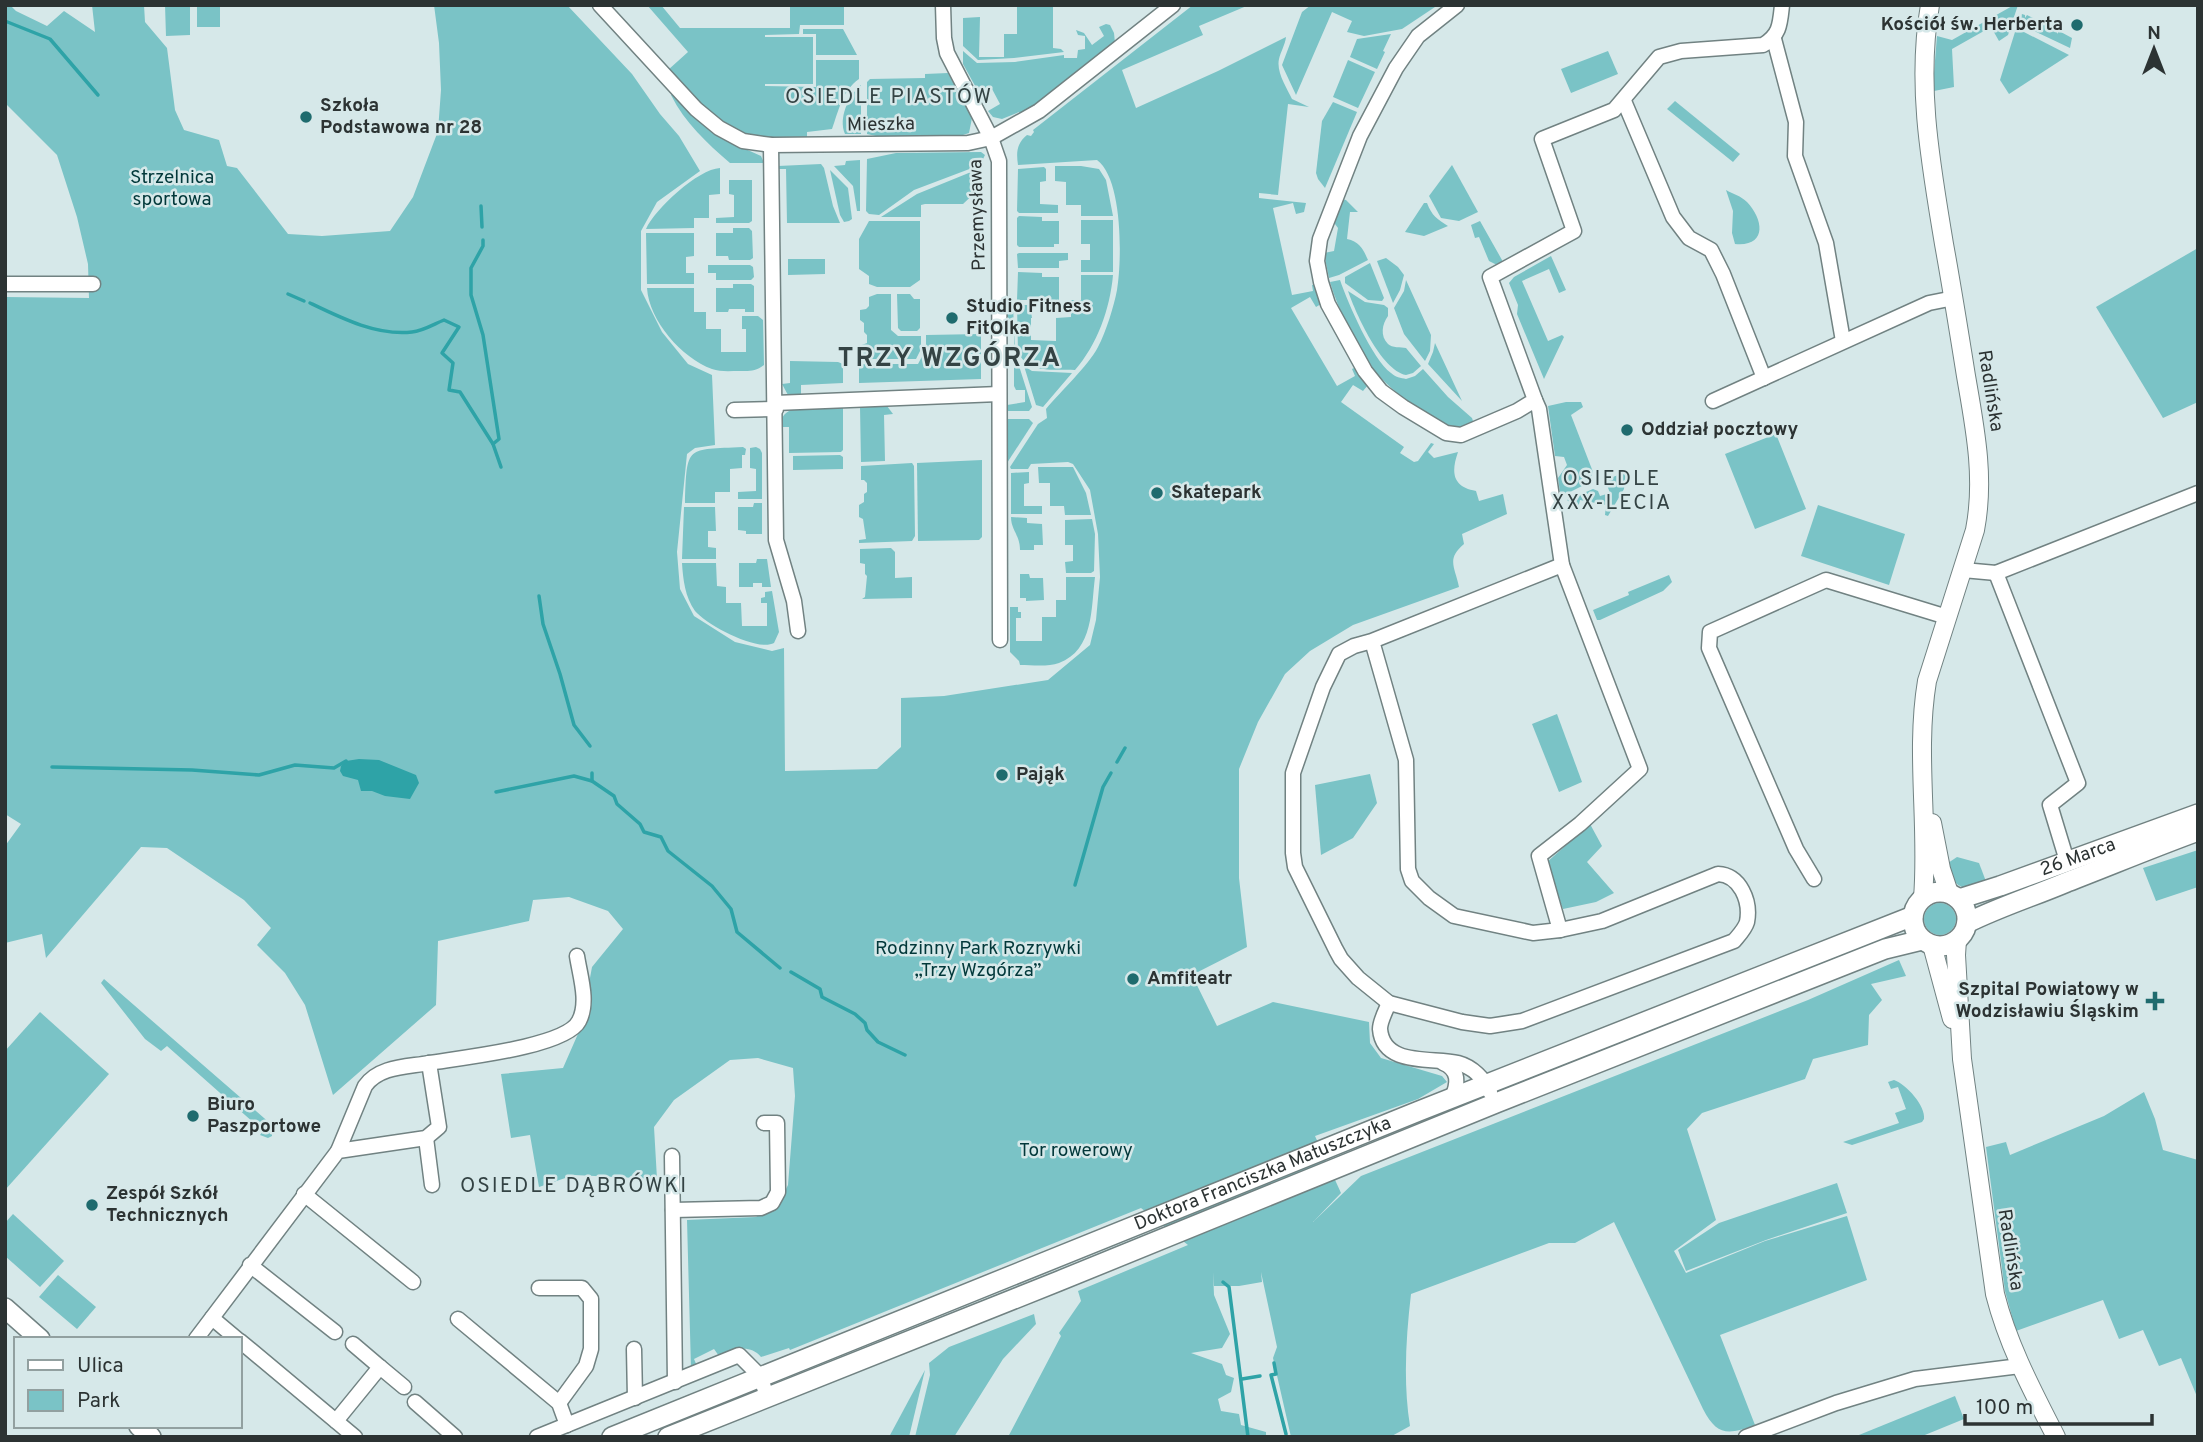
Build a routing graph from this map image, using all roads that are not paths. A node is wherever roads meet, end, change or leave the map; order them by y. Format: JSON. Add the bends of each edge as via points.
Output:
{"nodes":[{"id":1,"x":600,"y":5,"type":"edge"},
{"id":2,"x":943,"y":5,"type":"edge"},
{"id":3,"x":1173,"y":5,"type":"edge"},
{"id":4,"x":1457,"y":5,"type":"edge"},
{"id":5,"x":1782,"y":5,"type":"edge"},
{"id":6,"x":1930,"y":5,"type":"edge"},
{"id":7,"x":1774,"y":39,"type":"junction"},
{"id":8,"x":1619,"y":106,"type":"junction"},
{"id":9,"x":991,"y":138,"type":"junction"},
{"id":10,"x":771,"y":145,"type":"junction"},
{"id":11,"x":87,"y":283,"type":"dead end"},
{"id":12,"x":5,"y":284,"type":"edge"},
{"id":13,"x":1954,"y":298,"type":"junction"},
{"id":14,"x":1843,"y":341,"type":"junction"},
{"id":15,"x":1764,"y":378,"type":"junction"},
{"id":16,"x":999,"y":394,"type":"junction"},
{"id":17,"x":1535,"y":400,"type":"junction"},
{"id":18,"x":1713,"y":401,"type":"dead end"},
{"id":19,"x":776,"y":406,"type":"junction"},
{"id":20,"x":734,"y":410,"type":"dead end"},
{"id":21,"x":2198,"y":493,"type":"edge"},
{"id":22,"x":1562,"y":565,"type":"junction"},
{"id":23,"x":1963,"y":570,"type":"junction"},
{"id":24,"x":1996,"y":573,"type":"junction"},
{"id":25,"x":1947,"y":617,"type":"junction"},
{"id":26,"x":798,"y":631,"type":"dead end"},
{"id":27,"x":1000,"y":640,"type":"dead end"},
{"id":28,"x":1371,"y":641,"type":"junction"},
{"id":29,"x":1923,"y":778,"type":"junction"},
{"id":30,"x":2198,"y":814,"type":"edge"},
{"id":31,"x":2198,"y":831,"type":"edge"},
{"id":32,"x":2067,"y":861,"type":"junction"},
{"id":33,"x":1814,"y":879,"type":"dead end"},
{"id":34,"x":1954,"y":896,"type":"junction"},
{"id":35,"x":1923,"y":898,"type":"junction"},
{"id":36,"x":1913,"y":916,"type":"junction"},
{"id":37,"x":1560,"y":930,"type":"junction"},
{"id":38,"x":1962,"y":932,"type":"junction"},
{"id":39,"x":1927,"y":942,"type":"junction"},
{"id":40,"x":577,"y":956,"type":"dead end"},
{"id":41,"x":1389,"y":1003,"type":"junction"},
{"id":42,"x":1962,"y":1059,"type":"junction"},
{"id":43,"x":1439,"y":1061,"type":"junction"},
{"id":44,"x":429,"y":1063,"type":"junction"},
{"id":45,"x":1491,"y":1094,"type":"junction"},
{"id":46,"x":1452,"y":1098,"type":"junction"},
{"id":47,"x":764,"y":1123,"type":"dead end"},
{"id":48,"x":426,"y":1138,"type":"junction"},
{"id":49,"x":338,"y":1150,"type":"junction"},
{"id":50,"x":672,"y":1156,"type":"dead end"},
{"id":51,"x":432,"y":1185,"type":"dead end"},
{"id":52,"x":303,"y":1194,"type":"junction"},
{"id":53,"x":673,"y":1210,"type":"junction"},
{"id":54,"x":250,"y":1265,"type":"junction"},
{"id":55,"x":413,"y":1282,"type":"dead end"},
{"id":56,"x":539,"y":1288,"type":"dead end"},
{"id":57,"x":8,"y":1315,"type":"edge"},
{"id":58,"x":212,"y":1318,"type":"junction"},
{"id":59,"x":457,"y":1320,"type":"dead end"},
{"id":60,"x":335,"y":1332,"type":"dead end"},
{"id":61,"x":37,"y":1337,"type":"edge"},
{"id":62,"x":198,"y":1337,"type":"edge"},
{"id":63,"x":234,"y":1337,"type":"edge"},
{"id":64,"x":242,"y":1343,"type":"edge"},
{"id":65,"x":353,"y":1344,"type":"dead end"},
{"id":66,"x":634,"y":1349,"type":"dead end"},
{"id":67,"x":2020,"y":1366,"type":"junction"},
{"id":68,"x":380,"y":1367,"type":"junction"},
{"id":69,"x":760,"y":1376,"type":"junction"},
{"id":70,"x":675,"y":1382,"type":"junction"},
{"id":71,"x":404,"y":1387,"type":"dead end"},
{"id":72,"x":767,"y":1396,"type":"junction"},
{"id":73,"x":635,"y":1398,"type":"junction"},
{"id":74,"x":415,"y":1402,"type":"dead end"},
{"id":75,"x":559,"y":1403,"type":"junction"},
{"id":76,"x":336,"y":1421,"type":"junction"},
{"id":77,"x":567,"y":1425,"type":"junction"},
{"id":78,"x":355,"y":1437,"type":"edge"},
{"id":79,"x":456,"y":1437,"type":"edge"},
{"id":80,"x":537,"y":1437,"type":"edge"},
{"id":81,"x":612,"y":1437,"type":"edge"},
{"id":82,"x":668,"y":1437,"type":"edge"},
{"id":83,"x":1746,"y":1437,"type":"edge"},
{"id":84,"x":2056,"y":1437,"type":"edge"}],
"edges":[{"from":1,"to":10,"type":"street","name":"Mieszka","via":[[719,128],[743,141]]},
{"from":2,"to":9,"type":"street","name":"Przemysława","via":[[947,53]]},
{"from":3,"to":9,"type":"street","name":"Mieszka","via":[[1039,111]]},
{"from":4,"to":17,"type":"street","via":[[1418,36],[1396,68],[1360,136],[1320,239],[1317,261],[1328,304],[1365,371],[1381,391],[1403,407],[1446,433],[1461,435]]},
{"from":5,"to":7,"type":"street"},
{"from":6,"to":13,"type":"street","name":"Radlińska","via":[[1924,105]]},
{"from":7,"to":8,"type":"street","via":[[1763,45],[1659,57]]},
{"from":7,"to":14,"type":"street","via":[[1796,122],[1795,156],[1826,243]]},
{"from":8,"to":15,"type":"street","via":[[1673,217],[1689,238],[1711,250]]},
{"from":8,"to":17,"type":"street","via":[[1542,139],[1574,231],[1490,277]]},
{"from":9,"to":10,"type":"street","name":"Mieszka","via":[[968,143]]},
{"from":9,"to":16,"type":"street","name":"Przemysława","via":[[999,161]]},
{"from":10,"to":19,"type":"street"},
{"from":11,"to":12,"type":"street"},
{"from":13,"to":14,"type":"street","via":[[1928,303]]},
{"from":13,"to":23,"type":"street","name":"Radlińska","via":[[1980,476],[1979,509]]},
{"from":14,"to":15,"type":"street"},
{"from":15,"to":18,"type":"street"},
{"from":16,"to":19,"type":"street"},
{"from":16,"to":27,"type":"street","name":"Przemysława"},
{"from":17,"to":22,"type":"street"},
{"from":19,"to":20,"type":"street"},
{"from":19,"to":26,"type":"street","via":[[776,540]]},
{"from":21,"to":24,"type":"street"},
{"from":22,"to":28,"type":"street"},
{"from":22,"to":37,"type":"street","via":[[1640,769],[1539,856]]},
{"from":23,"to":24,"type":"street"},
{"from":23,"to":25,"type":"street","name":"Radlińska"},
{"from":24,"to":32,"type":"street","via":[[2078,783],[2050,805]]},
{"from":25,"to":29,"type":"street","name":"Radlińska","via":[[1923,700]]},
{"from":25,"to":33,"type":"street","via":[[1826,580],[1710,632],[1709,648],[1796,849]]},
{"from":28,"to":37,"type":"street","via":[[1406,760],[1412,881],[1454,916],[1533,933]]},
{"from":28,"to":41,"type":"street","via":[[1339,654],[1323,687],[1293,773],[1293,853],[1295,867],[1341,959]]},
{"from":29,"to":34,"type":"street","name":"Radlińska","via":[[1941,869]]},
{"from":29,"to":35,"type":"street","name":"Radlińska"},
{"from":30,"to":32,"type":"main road","name":"26 Marca"},
{"from":31,"to":38,"type":"main road","name":"26 Marca","via":[[1989,912]]},
{"from":32,"to":34,"type":"main road","name":"26 Marca","via":[[1974,895]]},
{"from":34,"to":35,"type":"main road","via":[[1940,892]]},
{"from":34,"to":38,"type":"main road","via":[[1967,914]]},
{"from":35,"to":36,"type":"main road"},
{"from":36,"to":39,"type":"main road","via":[[1915,929]]},
{"from":36,"to":45,"type":"main road","name":"Doktora Franciszka Matuszczyka"},
{"from":37,"to":41,"type":"street","via":[[1602,920],[1718,874],[1738,881],[1748,909],[1747,925],[1734,941],[1522,1021],[1490,1026]]},
{"from":38,"to":39,"type":"main road","via":[[1943,946]]},
{"from":38,"to":42,"type":"street","name":"Radlińska","via":[[1956,955]]},
{"from":39,"to":42,"type":"street","name":"Radlińska","via":[[1940,968]]},
{"from":39,"to":45,"type":"main road","name":"Doktora Franciszka Matuszczyka","via":[[1885,949]]},
{"from":40,"to":44,"type":"street","via":[[584,1003],[579,1023],[565,1034],[544,1043]]},
{"from":41,"to":43,"type":"street","via":[[1380,1028],[1390,1051]]},
{"from":42,"to":67,"type":"street","name":"Radlińska","via":[[1995,1294]]},
{"from":43,"to":45,"type":"street","via":[[1460,1063],[1474,1071]]},
{"from":43,"to":46,"type":"street","via":[[1455,1072],[1457,1086]]},
{"from":44,"to":48,"type":"street","via":[[439,1128]]},
{"from":44,"to":49,"type":"street","via":[[383,1071],[371,1078]]},
{"from":45,"to":46,"type":"main road","name":"Doktora Franciszka Matuszczyka"},
{"from":45,"to":72,"type":"main road","name":"Doktora Franciszka Matuszczyka","via":[[1330,1171]]},
{"from":46,"to":69,"type":"main road","name":"Doktora Franciszka Matuszczyka"},
{"from":47,"to":53,"type":"street","via":[[778,1122],[778,1192],[772,1203],[761,1208]]},
{"from":48,"to":49,"type":"street"},
{"from":48,"to":51,"type":"street"},
{"from":49,"to":52,"type":"street"},
{"from":50,"to":53,"type":"street"},
{"from":52,"to":54,"type":"street"},
{"from":52,"to":55,"type":"street"},
{"from":53,"to":70,"type":"street"},
{"from":54,"to":58,"type":"street"},
{"from":54,"to":60,"type":"street"},
{"from":56,"to":75,"type":"street","via":[[582,1288],[591,1299],[591,1349],[586,1366]]},
{"from":57,"to":61,"type":"main road"},
{"from":58,"to":62,"type":"street"},
{"from":58,"to":63,"type":"street"},
{"from":59,"to":75,"type":"street"},
{"from":64,"to":76,"type":"street"},
{"from":65,"to":68,"type":"street"},
{"from":66,"to":73,"type":"street"},
{"from":67,"to":83,"type":"street","via":[[1915,1379]]},
{"from":67,"to":84,"type":"street","name":"Radlińska"},
{"from":68,"to":71,"type":"street"},
{"from":68,"to":76,"type":"street"},
{"from":69,"to":70,"type":"street","via":[[739,1355]]},
{"from":69,"to":72,"type":"street"},
{"from":69,"to":81,"type":"main road","name":"Doktora Franciszka Matuszczyka"},
{"from":70,"to":73,"type":"street"},
{"from":72,"to":82,"type":"main road","name":"Doktora Franciszka Matuszczyka"},
{"from":73,"to":77,"type":"street"},
{"from":74,"to":79,"type":"street"},
{"from":75,"to":77,"type":"street"},
{"from":76,"to":78,"type":"street"},
{"from":77,"to":80,"type":"street"}]}
